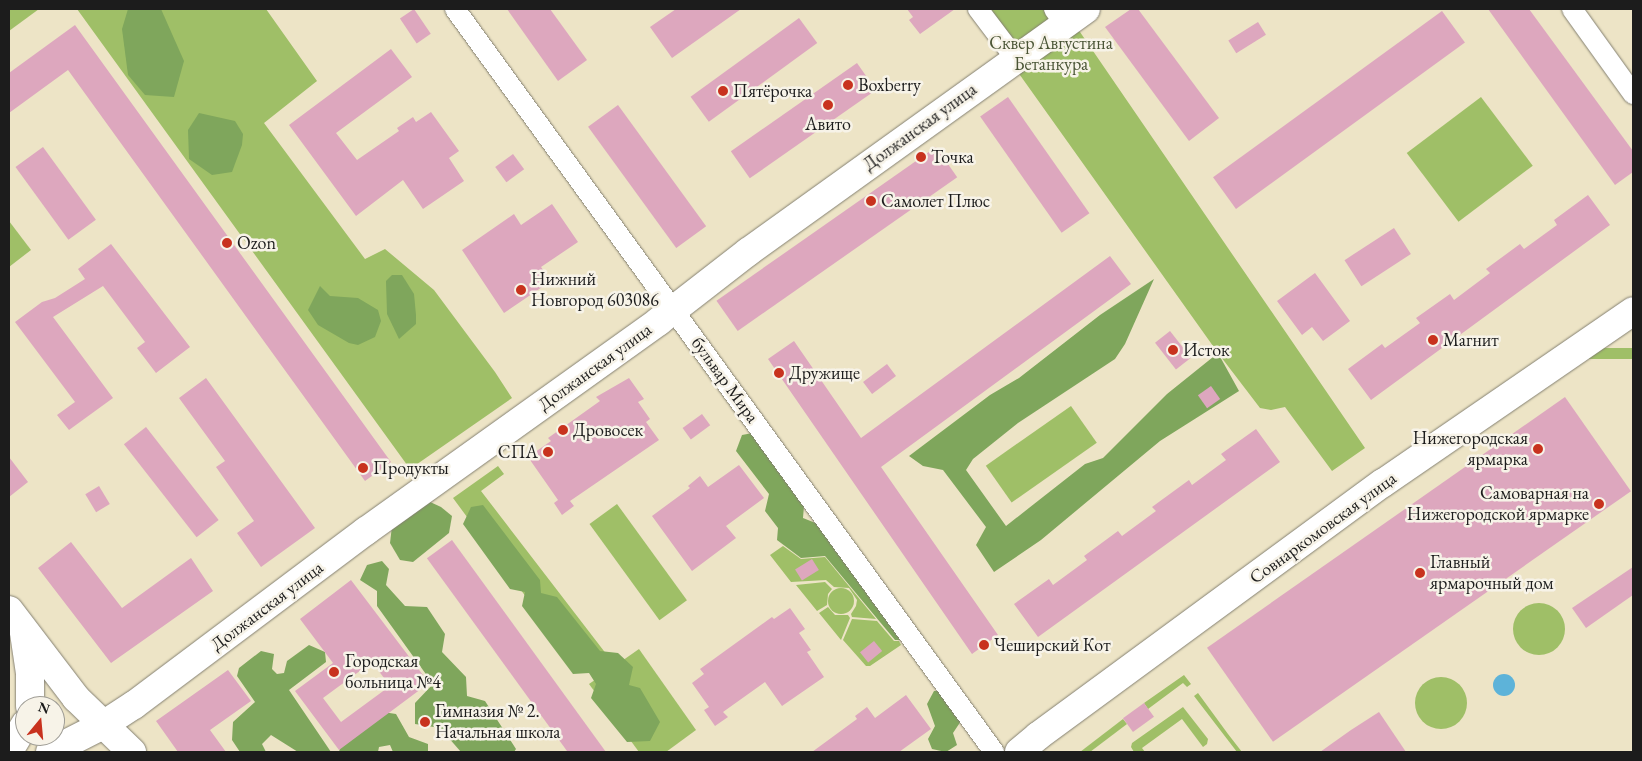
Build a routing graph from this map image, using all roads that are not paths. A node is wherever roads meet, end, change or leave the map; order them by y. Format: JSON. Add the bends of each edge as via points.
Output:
{"nodes":[{"id":1,"x":455,"y":9,"type":"edge"},
{"id":2,"x":978,"y":9,"type":"edge"},
{"id":3,"x":1572,"y":9,"type":"edge"},
{"id":4,"x":1068,"y":14,"type":"edge"},
{"id":5,"x":1015,"y":58,"type":"junction"},
{"id":6,"x":1633,"y":94,"type":"edge"},
{"id":7,"x":674,"y":309,"type":"junction"},
{"id":8,"x":1633,"y":311,"type":"edge"},
{"id":9,"x":16,"y":620,"type":"edge"},
{"id":10,"x":30,"y":696,"type":"edge"},
{"id":11,"x":103,"y":725,"type":"junction"},
{"id":12,"x":50,"y":752,"type":"edge"},
{"id":13,"x":132,"y":752,"type":"edge"},
{"id":14,"x":994,"y":752,"type":"edge"},
{"id":15,"x":1019,"y":752,"type":"edge"}],
"edges":[{"from":1,"to":7,"type":"street","name":"бульвар Мира"},
{"from":2,"to":5,"type":"street"},
{"from":3,"to":6,"type":"street"},
{"from":4,"to":5,"type":"main road","name":"Должанская улица"},
{"from":5,"to":7,"type":"main road","name":"Должанская улица"},
{"from":7,"to":11,"type":"main road","name":"Должанская улица"},
{"from":7,"to":14,"type":"street","name":"бульвар Мира"},
{"from":8,"to":15,"type":"main road","name":"Совнаркомовская улица","via":[[1383,483]]},
{"from":9,"to":10,"type":"main road","via":[[30,673]]},
{"from":9,"to":11,"type":"main road","via":[[76,698]]},
{"from":11,"to":12,"type":"main road","name":"Должанская улица"},
{"from":11,"to":13,"type":"main road"}]}
